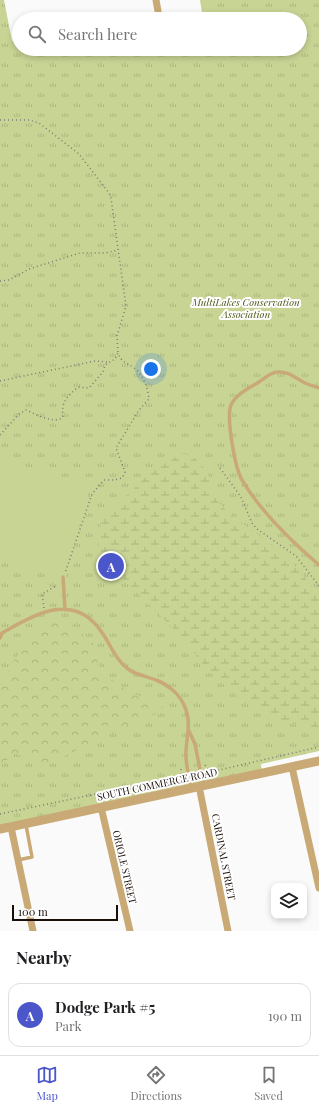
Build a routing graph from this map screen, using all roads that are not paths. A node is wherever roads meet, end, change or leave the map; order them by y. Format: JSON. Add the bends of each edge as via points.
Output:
{"nodes":[{"id":1,"x":156,"y":0,"type":"edge"},
{"id":2,"x":158,"y":11,"type":"dead end"},
{"id":3,"x":319,"y":388,"type":"edge"},
{"id":4,"x":319,"y":565,"type":"edge"},
{"id":5,"x":63,"y":577,"type":"road end"},
{"id":6,"x":64,"y":610,"type":"junction"},
{"id":7,"x":0,"y":638,"type":"edge"},
{"id":8,"x":189,"y":731,"type":"junction"},
{"id":9,"x":319,"y":762,"type":"edge"},
{"id":10,"x":292,"y":767,"type":"junction"},
{"id":11,"x":198,"y":787,"type":"junction"},
{"id":12,"x":101,"y":808,"type":"junction"},
{"id":13,"x":25,"y":824,"type":"junction"},
{"id":14,"x":11,"y":827,"type":"junction"},
{"id":15,"x":0,"y":829,"type":"edge"},
{"id":16,"x":18,"y":860,"type":"junction"},
{"id":17,"x":319,"y":888,"type":"edge"},
{"id":18,"x":33,"y":931,"type":"edge"},
{"id":19,"x":130,"y":931,"type":"edge"},
{"id":20,"x":228,"y":931,"type":"edge"}],
"edges":[{"from":1,"to":2,"type":"street"},
{"from":3,"to":4,"type":"lane","via":[[289,373],[276,372],[241,393],[231,405],[230,417],[232,447],[241,478],[270,517]]},
{"from":5,"to":6,"type":"lane"},
{"from":6,"to":7,"type":"lane","via":[[33,616],[2,633]]},
{"from":6,"to":8,"type":"lane","via":[[78,612],[93,621],[113,652],[129,670],[157,680],[172,690],[184,704]]},
{"from":8,"to":11,"type":"lane","via":[[195,744]]},
{"from":8,"to":11,"type":"lane","via":[[186,752]]},
{"from":9,"to":10,"type":"street","name":"SOUTH COMMERCE ROAD"},
{"from":10,"to":11,"type":"street","name":"SOUTH COMMERCE ROAD"},
{"from":10,"to":17,"type":"street"},
{"from":11,"to":12,"type":"street","name":"SOUTH COMMERCE ROAD"},
{"from":11,"to":20,"type":"street","name":"CARDINAL STREET"},
{"from":12,"to":13,"type":"street","name":"SOUTH COMMERCE ROAD"},
{"from":12,"to":19,"type":"street","name":"ORIOLE STREET"},
{"from":13,"to":14,"type":"street","name":"SOUTH COMMERCE ROAD"},
{"from":13,"to":16,"type":"lane","via":[[32,857]]},
{"from":14,"to":15,"type":"street","name":"SOUTH COMMERCE ROAD"},
{"from":14,"to":16,"type":"street"},
{"from":16,"to":18,"type":"street"}]}
